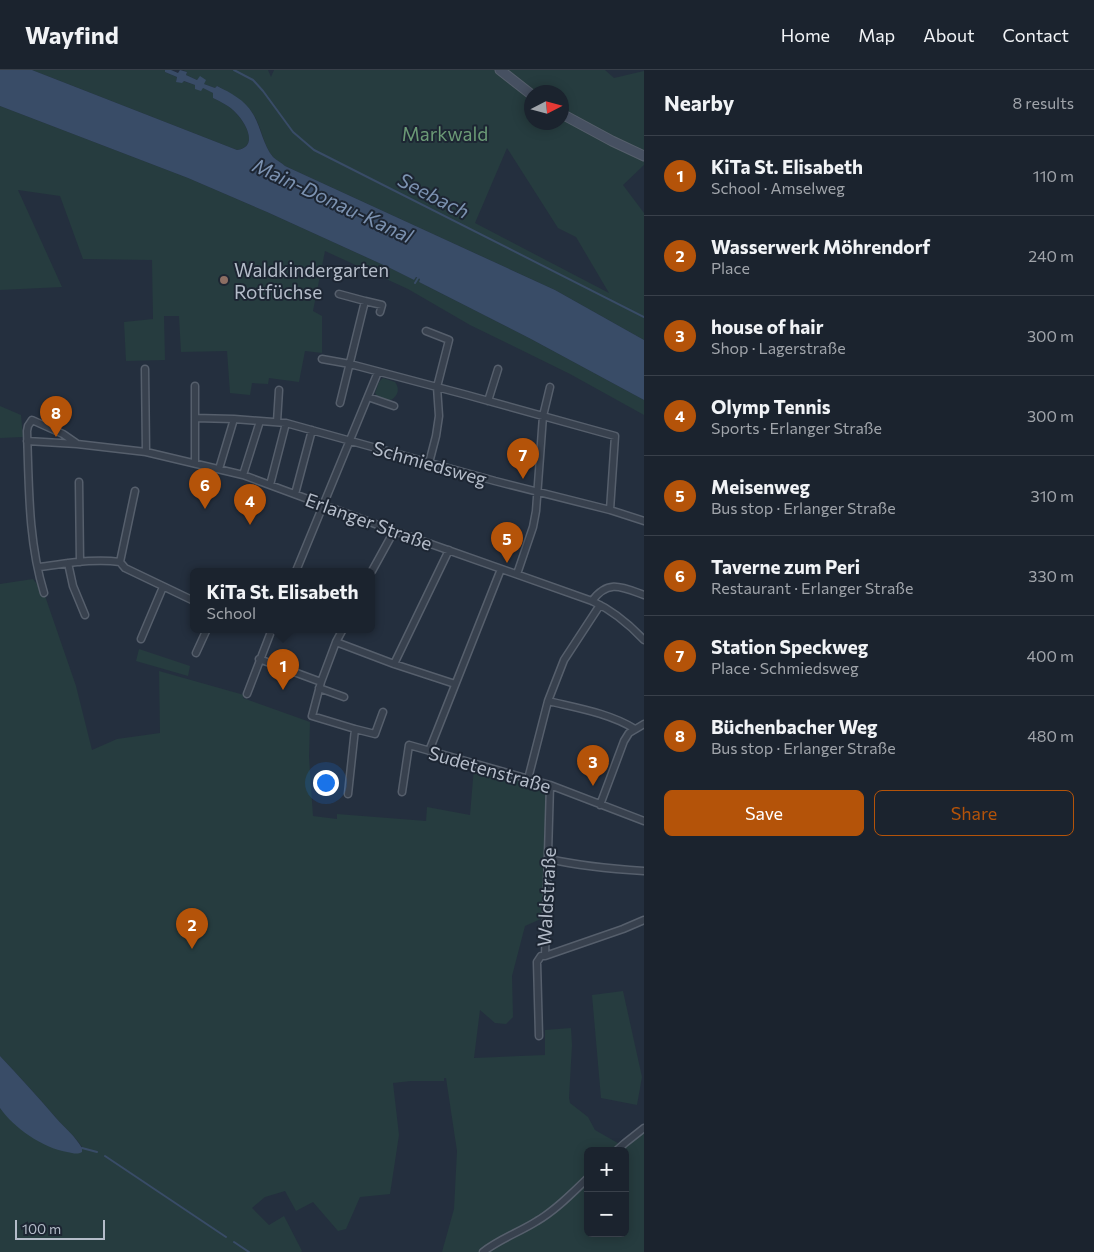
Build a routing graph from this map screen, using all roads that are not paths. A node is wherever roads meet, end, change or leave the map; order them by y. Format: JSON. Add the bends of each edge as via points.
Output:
{"nodes":[{"id":1,"x":500,"y":70,"type":"edge"},
{"id":2,"x":524,"y":89,"type":"edge"},
{"id":3,"x":569,"y":118,"type":"edge"},
{"id":4,"x":644,"y":156,"type":"edge"},
{"id":5,"x":339,"y":294,"type":"dead end"},
{"id":6,"x":365,"y":301,"type":"junction"},
{"id":7,"x":380,"y":312,"type":"dead end"},
{"id":8,"x":426,"y":332,"type":"dead end"},
{"id":9,"x":322,"y":359,"type":"dead end"},
{"id":10,"x":350,"y":364,"type":"junction"},
{"id":11,"x":145,"y":369,"type":"dead end"},
{"id":12,"x":498,"y":369,"type":"dead end"},
{"id":13,"x":378,"y":372,"type":"junction"},
{"id":14,"x":195,"y":386,"type":"dead end"},
{"id":15,"x":437,"y":387,"type":"junction"},
{"id":16,"x":550,"y":387,"type":"dead end"},
{"id":17,"x":279,"y":390,"type":"dead end"},
{"id":18,"x":368,"y":397,"type":"junction"},
{"id":19,"x":488,"y":400,"type":"junction"},
{"id":20,"x":340,"y":404,"type":"dead end"},
{"id":21,"x":394,"y":406,"type":"dead end"},
{"id":22,"x":543,"y":416,"type":"junction"},
{"id":23,"x":196,"y":418,"type":"junction"},
{"id":24,"x":234,"y":419,"type":"junction"},
{"id":25,"x":260,"y":422,"type":"junction"},
{"id":26,"x":277,"y":422,"type":"junction"},
{"id":27,"x":286,"y":423,"type":"junction"},
{"id":28,"x":312,"y":430,"type":"junction"},
{"id":29,"x":351,"y":440,"type":"junction"},
{"id":30,"x":27,"y":441,"type":"junction"},
{"id":31,"x":77,"y":444,"type":"junction"},
{"id":32,"x":146,"y":452,"type":"junction"},
{"id":33,"x":196,"y":463,"type":"junction"},
{"id":34,"x":429,"y":463,"type":"junction"},
{"id":35,"x":219,"y":469,"type":"junction"},
{"id":36,"x":243,"y":475,"type":"junction"},
{"id":37,"x":79,"y":482,"type":"dead end"},
{"id":38,"x":270,"y":485,"type":"junction"},
{"id":39,"x":135,"y":491,"type":"dead end"},
{"id":40,"x":538,"y":491,"type":"junction"},
{"id":41,"x":295,"y":494,"type":"junction"},
{"id":42,"x":322,"y":505,"type":"junction"},
{"id":43,"x":610,"y":510,"type":"junction"},
{"id":44,"x":644,"y":521,"type":"edge"},
{"id":45,"x":394,"y":531,"type":"junction"},
{"id":46,"x":449,"y":550,"type":"junction"},
{"id":47,"x":80,"y":562,"type":"junction"},
{"id":48,"x":120,"y":562,"type":"junction"},
{"id":49,"x":68,"y":563,"type":"junction"},
{"id":50,"x":38,"y":567,"type":"junction"},
{"id":51,"x":297,"y":568,"type":"edge"},
{"id":52,"x":374,"y":568,"type":"edge"},
{"id":53,"x":501,"y":569,"type":"junction"},
{"id":54,"x":517,"y":574,"type":"junction"},
{"id":55,"x":163,"y":587,"type":"junction"},
{"id":56,"x":44,"y":593,"type":"dead end"},
{"id":57,"x":644,"y":595,"type":"edge"},
{"id":58,"x":190,"y":599,"type":"edge"},
{"id":59,"x":592,"y":601,"type":"junction"},
{"id":60,"x":600,"y":605,"type":"junction"},
{"id":61,"x":84,"y":615,"type":"dead end"},
{"id":62,"x":205,"y":633,"type":"edge"},
{"id":63,"x":270,"y":633,"type":"edge"},
{"id":64,"x":341,"y":633,"type":"edge"},
{"id":65,"x":141,"y":639,"type":"dead end"},
{"id":66,"x":644,"y":640,"type":"edge"},
{"id":67,"x":336,"y":642,"type":"junction"},
{"id":68,"x":196,"y":653,"type":"dead end"},
{"id":69,"x":260,"y":659,"type":"junction"},
{"id":70,"x":394,"y":664,"type":"junction"},
{"id":71,"x":455,"y":684,"type":"junction"},
{"id":72,"x":320,"y":685,"type":"junction"},
{"id":73,"x":247,"y":694,"type":"dead end"},
{"id":74,"x":344,"y":697,"type":"dead end"},
{"id":75,"x":548,"y":701,"type":"junction"},
{"id":76,"x":383,"y":712,"type":"dead end"},
{"id":77,"x":644,"y":724,"type":"edge"},
{"id":78,"x":355,"y":729,"type":"junction"},
{"id":79,"x":634,"y":729,"type":"junction"},
{"id":80,"x":429,"y":751,"type":"junction"},
{"id":81,"x":528,"y":779,"type":"junction"},
{"id":82,"x":550,"y":785,"type":"junction"},
{"id":83,"x":402,"y":792,"type":"dead end"},
{"id":84,"x":348,"y":794,"type":"dead end"},
{"id":85,"x":600,"y":805,"type":"junction"},
{"id":86,"x":644,"y":821,"type":"edge"},
{"id":87,"x":549,"y":859,"type":"junction"},
{"id":88,"x":644,"y":871,"type":"edge"},
{"id":89,"x":644,"y":920,"type":"edge"},
{"id":90,"x":545,"y":956,"type":"junction"},
{"id":91,"x":539,"y":1036,"type":"dead end"},
{"id":92,"x":644,"y":1128,"type":"edge"},
{"id":93,"x":620,"y":1147,"type":"edge"},
{"id":94,"x":584,"y":1182,"type":"edge"},
{"id":95,"x":483,"y":1252,"type":"edge"}],
"edges":[{"from":1,"to":2,"type":"street"},
{"from":3,"to":4,"type":"street"},
{"from":5,"to":6,"type":"street"},
{"from":6,"to":7,"type":"street","via":[[382,305]]},
{"from":6,"to":10,"type":"street"},
{"from":8,"to":15,"type":"street","via":[[449,340]]},
{"from":9,"to":10,"type":"street"},
{"from":10,"to":13,"type":"street"},
{"from":10,"to":20,"type":"street"},
{"from":11,"to":32,"type":"street"},
{"from":12,"to":19,"type":"street"},
{"from":13,"to":15,"type":"street"},
{"from":13,"to":18,"type":"street"},
{"from":14,"to":23,"type":"street"},
{"from":15,"to":19,"type":"street"},
{"from":15,"to":34,"type":"street","via":[[439,416]]},
{"from":16,"to":22,"type":"street"},
{"from":17,"to":26,"type":"street"},
{"from":18,"to":21,"type":"street"},
{"from":18,"to":29,"type":"street"},
{"from":19,"to":22,"type":"street"},
{"from":22,"to":40,"type":"street"},
{"from":22,"to":43,"type":"street","via":[[615,436]]},
{"from":23,"to":24,"type":"street","name":"Schmiedsweg"},
{"from":23,"to":33,"type":"street"},
{"from":24,"to":25,"type":"street","name":"Schmiedsweg"},
{"from":24,"to":35,"type":"street"},
{"from":25,"to":26,"type":"street","name":"Schmiedsweg"},
{"from":25,"to":36,"type":"street"},
{"from":26,"to":27,"type":"street","name":"Schmiedsweg"},
{"from":27,"to":28,"type":"street","name":"Schmiedsweg"},
{"from":27,"to":38,"type":"street"},
{"from":28,"to":29,"type":"street","name":"Schmiedsweg"},
{"from":28,"to":41,"type":"street"},
{"from":29,"to":34,"type":"street","name":"Schmiedsweg"},
{"from":29,"to":42,"type":"street"},
{"from":30,"to":31,"type":"street","name":"Erlanger Straße"},
{"from":30,"to":31,"type":"street","name":"Erlanger Straße","via":[[28,426],[32,420]]},
{"from":30,"to":50,"type":"street","via":[[31,525]]},
{"from":31,"to":32,"type":"street","name":"Erlanger Straße"},
{"from":32,"to":33,"type":"street","name":"Erlanger Straße"},
{"from":33,"to":35,"type":"street","name":"Erlanger Straße"},
{"from":34,"to":40,"type":"street","name":"Schmiedsweg"},
{"from":35,"to":36,"type":"street","name":"Erlanger Straße"},
{"from":36,"to":38,"type":"street","name":"Erlanger Straße"},
{"from":37,"to":47,"type":"street"},
{"from":38,"to":41,"type":"street","name":"Erlanger Straße"},
{"from":39,"to":48,"type":"street"},
{"from":40,"to":43,"type":"street","name":"Schmiedsweg"},
{"from":40,"to":54,"type":"street","via":[[533,527]]},
{"from":41,"to":42,"type":"street","name":"Erlanger Straße"},
{"from":42,"to":45,"type":"street","name":"Erlanger Straße"},
{"from":42,"to":51,"type":"street"},
{"from":43,"to":44,"type":"street","name":"Schmiedsweg"},
{"from":45,"to":46,"type":"street","name":"Erlanger Straße"},
{"from":45,"to":52,"type":"street"},
{"from":46,"to":53,"type":"street","name":"Erlanger Straße"},
{"from":46,"to":70,"type":"street"},
{"from":47,"to":48,"type":"street"},
{"from":47,"to":49,"type":"street"},
{"from":48,"to":55,"type":"street","via":[[125,568]]},
{"from":49,"to":50,"type":"street"},
{"from":49,"to":61,"type":"street"},
{"from":50,"to":56,"type":"street"},
{"from":53,"to":54,"type":"street","name":"Erlanger Straße"},
{"from":53,"to":71,"type":"street"},
{"from":54,"to":59,"type":"street","name":"Erlanger Straße"},
{"from":55,"to":58,"type":"street"},
{"from":55,"to":65,"type":"street"},
{"from":57,"to":59,"type":"street","via":[[618,587],[605,588]]},
{"from":59,"to":60,"type":"street","name":"Erlanger Straße"},
{"from":60,"to":66,"type":"street","name":"Erlanger Straße"},
{"from":60,"to":75,"type":"street","via":[[564,660]]},
{"from":62,"to":68,"type":"street"},
{"from":63,"to":69,"type":"street"},
{"from":64,"to":67,"type":"street"},
{"from":67,"to":70,"type":"street"},
{"from":67,"to":72,"type":"street"},
{"from":69,"to":72,"type":"street"},
{"from":69,"to":73,"type":"street"},
{"from":70,"to":71,"type":"street"},
{"from":71,"to":80,"type":"street"},
{"from":72,"to":74,"type":"street"},
{"from":72,"to":78,"type":"street","via":[[312,716]]},
{"from":75,"to":79,"type":"street","via":[[610,717]]},
{"from":75,"to":81,"type":"street"},
{"from":76,"to":78,"type":"street","via":[[375,734]]},
{"from":77,"to":79,"type":"street"},
{"from":78,"to":84,"type":"street"},
{"from":79,"to":85,"type":"street","via":[[624,740]]},
{"from":80,"to":81,"type":"street","name":"Sudetenstraße"},
{"from":80,"to":83,"type":"street","name":"Sudetenstraße","via":[[409,745]]},
{"from":81,"to":82,"type":"street","name":"Sudetenstraße"},
{"from":82,"to":85,"type":"street","name":"Sudetenstraße"},
{"from":82,"to":87,"type":"street","name":"Waldstraße"},
{"from":85,"to":86,"type":"street","name":"Sudetenstraße"},
{"from":87,"to":88,"type":"street"},
{"from":87,"to":90,"type":"street","name":"Waldstraße"},
{"from":89,"to":90,"type":"street"},
{"from":90,"to":91,"type":"street","name":"Waldstraße","via":[[537,962]]},
{"from":92,"to":93,"type":"street"},
{"from":94,"to":95,"type":"street","via":[[550,1213]]}]}
